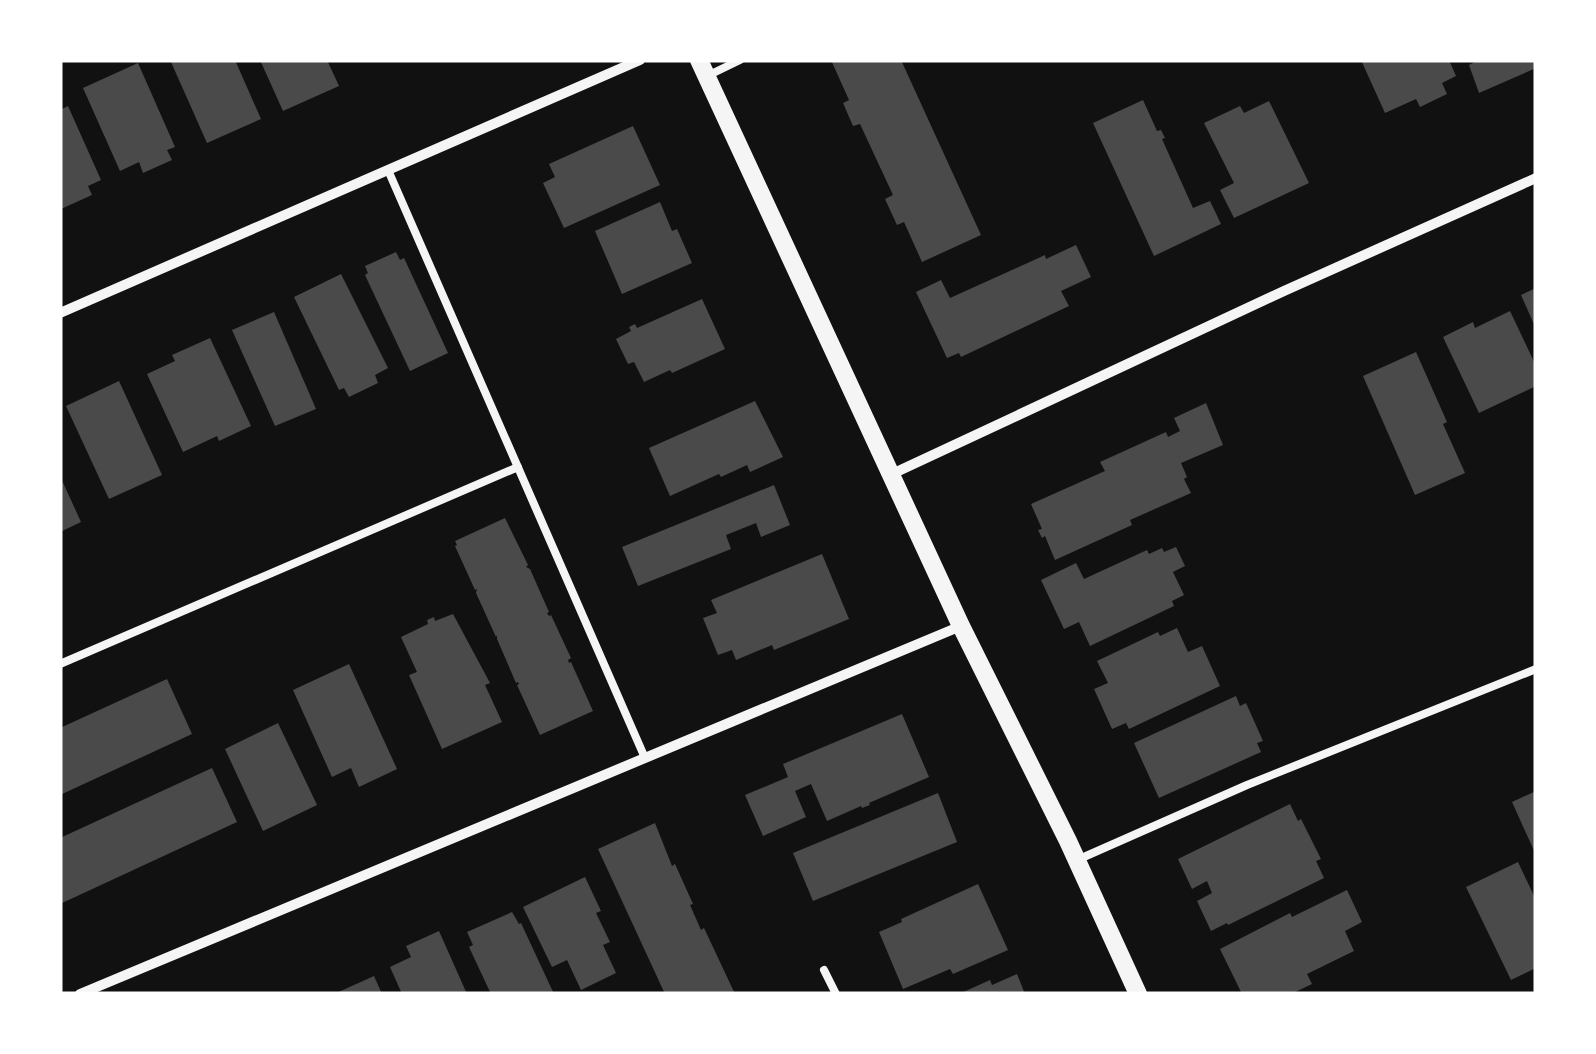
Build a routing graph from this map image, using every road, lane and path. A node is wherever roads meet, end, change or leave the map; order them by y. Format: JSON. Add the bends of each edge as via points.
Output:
{"nodes":[{"id":1,"x":640,"y":60,"type":"edge"},
{"id":2,"x":740,"y":60,"type":"edge"},
{"id":3,"x":703,"y":68,"type":"edge"},
{"id":4,"x":388,"y":170,"type":"junction"},
{"id":5,"x":1536,"y":178,"type":"edge"},
{"id":6,"x":60,"y":313,"type":"edge"},
{"id":7,"x":518,"y":467,"type":"junction"},
{"id":8,"x":892,"y":474,"type":"junction"},
{"id":9,"x":962,"y":626,"type":"junction"},
{"id":10,"x":60,"y":664,"type":"edge"},
{"id":11,"x":1536,"y":668,"type":"edge"},
{"id":12,"x":645,"y":758,"type":"junction"},
{"id":13,"x":1077,"y":860,"type":"junction"},
{"id":14,"x":824,"y":970,"type":"dead end"},
{"id":15,"x":80,"y":994,"type":"edge"},
{"id":16,"x":836,"y":994,"type":"edge"},
{"id":17,"x":1138,"y":994,"type":"edge"}],
"edges":[{"from":1,"to":4,"type":"street"},
{"from":2,"to":3,"type":"lane"},
{"from":3,"to":8,"type":"street"},
{"from":4,"to":6,"type":"street"},
{"from":4,"to":7,"type":"lane"},
{"from":5,"to":8,"type":"street"},
{"from":7,"to":10,"type":"lane"},
{"from":7,"to":12,"type":"lane"},
{"from":8,"to":9,"type":"street"},
{"from":9,"to":12,"type":"street"},
{"from":9,"to":13,"type":"street"},
{"from":11,"to":13,"type":"lane"},
{"from":12,"to":15,"type":"street"},
{"from":13,"to":17,"type":"street"},
{"from":14,"to":16,"type":"lane"}]}
